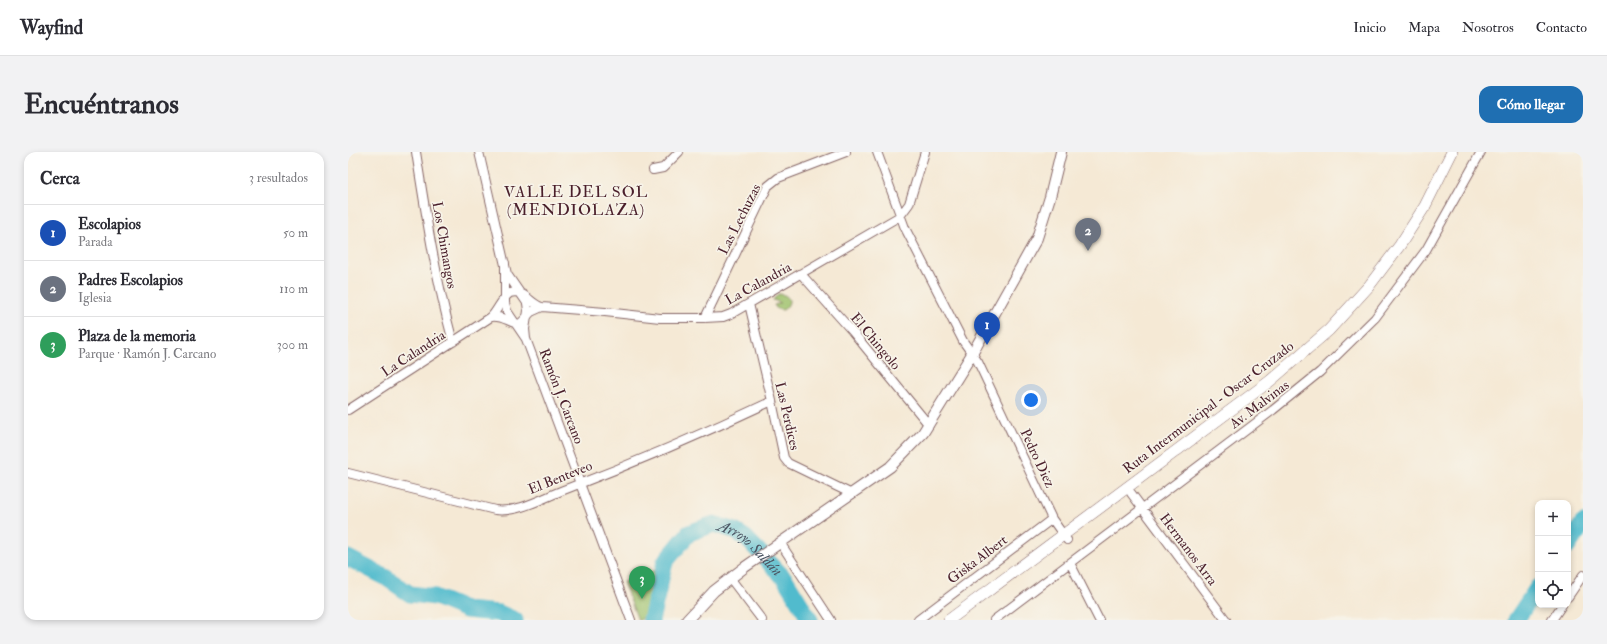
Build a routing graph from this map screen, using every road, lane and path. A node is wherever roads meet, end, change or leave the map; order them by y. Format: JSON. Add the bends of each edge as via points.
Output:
{"nodes":[{"id":1,"x":416,"y":152,"type":"edge"},
{"id":2,"x":479,"y":152,"type":"edge"},
{"id":3,"x":679,"y":152,"type":"edge"},
{"id":4,"x":846,"y":152,"type":"edge"},
{"id":5,"x":877,"y":152,"type":"edge"},
{"id":6,"x":925,"y":152,"type":"edge"},
{"id":7,"x":1061,"y":152,"type":"edge"},
{"id":8,"x":1452,"y":152,"type":"edge"},
{"id":9,"x":1459,"y":152,"type":"edge"},
{"id":10,"x":1481,"y":152,"type":"edge"},
{"id":11,"x":653,"y":170,"type":"dead end"},
{"id":12,"x":900,"y":216,"type":"junction"},
{"id":13,"x":504,"y":263,"type":"junction"},
{"id":14,"x":801,"y":274,"type":"junction"},
{"id":15,"x":520,"y":293,"type":"junction"},
{"id":16,"x":505,"y":296,"type":"junction"},
{"id":17,"x":749,"y":304,"type":"junction"},
{"id":18,"x":542,"y":307,"type":"junction"},
{"id":19,"x":527,"y":315,"type":"junction"},
{"id":20,"x":491,"y":318,"type":"junction"},
{"id":21,"x":704,"y":318,"type":"junction"},
{"id":22,"x":517,"y":324,"type":"junction"},
{"id":23,"x":526,"y":339,"type":"junction"},
{"id":24,"x":453,"y":342,"type":"junction"},
{"id":25,"x":972,"y":354,"type":"junction"},
{"id":26,"x":772,"y":401,"type":"junction"},
{"id":27,"x":348,"y":410,"type":"edge"},
{"id":28,"x":928,"y":425,"type":"junction"},
{"id":29,"x":348,"y":473,"type":"edge"},
{"id":30,"x":581,"y":483,"type":"junction"},
{"id":31,"x":1131,"y":493,"type":"junction"},
{"id":32,"x":852,"y":494,"type":"junction"},
{"id":33,"x":1142,"y":508,"type":"junction"},
{"id":34,"x":1052,"y":519,"type":"junction"},
{"id":35,"x":1065,"y":537,"type":"junction"},
{"id":36,"x":780,"y":544,"type":"junction"},
{"id":37,"x":1070,"y":563,"type":"junction"},
{"id":38,"x":1583,"y":575,"type":"edge"},
{"id":39,"x":730,"y":578,"type":"junction"},
{"id":40,"x":1571,"y":592,"type":"edge"},
{"id":41,"x":1560,"y":608,"type":"edge"},
{"id":42,"x":631,"y":620,"type":"edge"},
{"id":43,"x":687,"y":620,"type":"edge"},
{"id":44,"x":762,"y":620,"type":"edge"},
{"id":45,"x":831,"y":620,"type":"edge"},
{"id":46,"x":918,"y":620,"type":"edge"},
{"id":47,"x":949,"y":620,"type":"edge"},
{"id":48,"x":956,"y":620,"type":"edge"},
{"id":49,"x":994,"y":620,"type":"edge"},
{"id":50,"x":1099,"y":620,"type":"edge"},
{"id":51,"x":1226,"y":620,"type":"edge"},
{"id":52,"x":1552,"y":620,"type":"edge"}],
"edges":[{"from":1,"to":24,"type":"street","name":"Los Chimangos","via":[[438,281]]},
{"from":2,"to":13,"type":"street","name":"Ramón J. Carcano"},
{"from":3,"to":11,"type":"street","via":[[664,168]]},
{"from":4,"to":21,"type":"street","name":"Las Lechuzas","via":[[778,178],[768,186]]},
{"from":5,"to":12,"type":"street","name":"Pedro Diez"},
{"from":6,"to":12,"type":"street","via":[[909,204]]},
{"from":7,"to":25,"type":"street","via":[[1037,238]]},
{"from":8,"to":35,"type":"main road","name":"Ruta Intermunicipal - Oscar Cruzado","via":[[1425,206],[1400,245],[1369,286],[1329,330],[1275,378]]},
{"from":9,"to":31,"type":"main road","name":"Ruta Intermunicipal - Oscar Cruzado","via":[[1428,211],[1402,252],[1372,292],[1338,329],[1282,379]]},
{"from":10,"to":33,"type":"street","name":"Av. Malvinas","via":[[1426,250],[1375,318],[1294,394]]},
{"from":12,"to":14,"type":"street","name":"La Calandria"},
{"from":12,"to":25,"type":"street","name":"Pedro Diez","via":[[963,342]]},
{"from":13,"to":15,"type":"street","name":"Ramón J. Carcano","via":[[507,274]]},
{"from":13,"to":16,"type":"street","name":"Ramón J. Carcano"},
{"from":14,"to":17,"type":"street","name":"La Calandria"},
{"from":14,"to":28,"type":"street","name":"El Chingolo","via":[[852,331]]},
{"from":15,"to":16,"type":"street","via":[[514,292]]},
{"from":15,"to":18,"type":"street"},
{"from":15,"to":19,"type":"street","name":"Ramón J. Carcano","via":[[527,302]]},
{"from":16,"to":20,"type":"street","name":"La Calandria"},
{"from":16,"to":22,"type":"street","name":"Ramón J. Carcano","via":[[507,311]]},
{"from":17,"to":21,"type":"street","name":"La Calandria","via":[[727,315]]},
{"from":17,"to":26,"type":"street","name":"Las Perdices"},
{"from":18,"to":19,"type":"street"},
{"from":18,"to":21,"type":"street","name":"La Calandria","via":[[660,318]]},
{"from":19,"to":22,"type":"street"},
{"from":19,"to":23,"type":"street","name":"Ramón J. Carcano"},
{"from":20,"to":22,"type":"street","via":[[497,316]]},
{"from":20,"to":24,"type":"street","name":"La Calandria"},
{"from":22,"to":23,"type":"street","name":"Ramón J. Carcano"},
{"from":23,"to":30,"type":"street","name":"Ramón J. Carcano"},
{"from":24,"to":27,"type":"street","name":"La Calandria"},
{"from":25,"to":28,"type":"street"},
{"from":25,"to":34,"type":"street","name":"Pedro Diez"},
{"from":26,"to":30,"type":"street","name":"El Benteveo"},
{"from":26,"to":32,"type":"street","name":"Las Perdices","via":[[782,452],[788,463]]},
{"from":28,"to":32,"type":"street","via":[[897,461]]},
{"from":29,"to":30,"type":"street","name":"El Benteveo","via":[[504,511],[510,511]]},
{"from":30,"to":42,"type":"street","name":"Ramón J. Carcano"},
{"from":31,"to":33,"type":"street","name":"Hermanos Arra"},
{"from":31,"to":35,"type":"main road","name":"Ruta Intermunicipal - Oscar Cruzado"},
{"from":32,"to":36,"type":"street"},
{"from":33,"to":37,"type":"street","name":"Av. Malvinas"},
{"from":33,"to":51,"type":"street","name":"Hermanos Arra"},
{"from":34,"to":35,"type":"street","name":"Pedro Diez"},
{"from":34,"to":46,"type":"street","name":"Giska Albert"},
{"from":35,"to":47,"type":"main road","name":"Ruta Intermunicipal - Oscar Cruzado"},
{"from":35,"to":48,"type":"main road","name":"Ruta Intermunicipal - Oscar Cruzado"},
{"from":36,"to":39,"type":"street"},
{"from":36,"to":45,"type":"street"},
{"from":37,"to":49,"type":"street","name":"Av. Malvinas"},
{"from":37,"to":50,"type":"street"},
{"from":38,"to":40,"type":"street"},
{"from":39,"to":43,"type":"street"},
{"from":39,"to":44,"type":"street"},
{"from":41,"to":52,"type":"street"}]}
